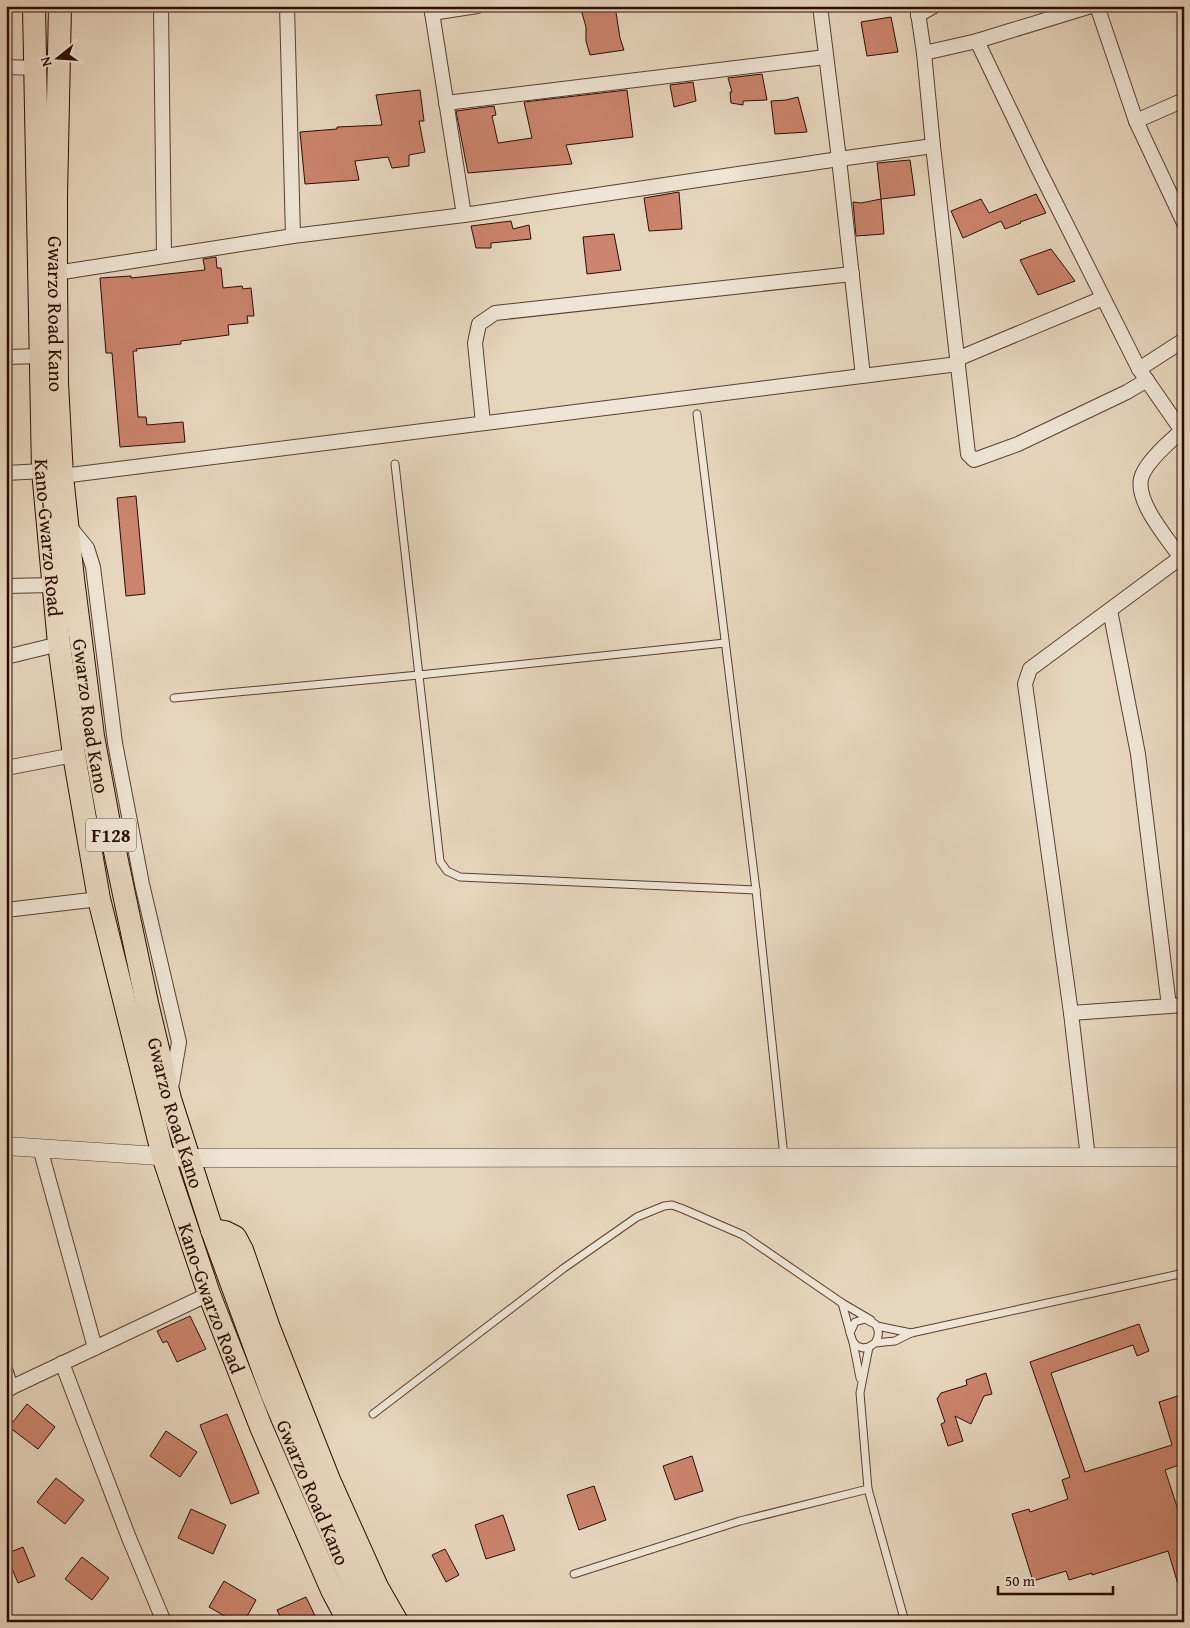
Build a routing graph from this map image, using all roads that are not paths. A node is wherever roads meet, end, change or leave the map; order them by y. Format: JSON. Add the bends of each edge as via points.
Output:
{"nodes":[{"id":1,"x":34,"y":6,"type":"edge"},
{"id":2,"x":60,"y":6,"type":"edge"},
{"id":3,"x":161,"y":6,"type":"edge"},
{"id":4,"x":287,"y":6,"type":"edge"},
{"id":5,"x":477,"y":6,"type":"edge"},
{"id":6,"x":820,"y":6,"type":"edge"},
{"id":7,"x":934,"y":6,"type":"edge"},
{"id":8,"x":1091,"y":6,"type":"edge"},
{"id":9,"x":1097,"y":6,"type":"edge"},
{"id":10,"x":431,"y":10,"type":"edge"},
{"id":11,"x":918,"y":10,"type":"edge"},
{"id":12,"x":977,"y":41,"type":"junction"},
{"id":13,"x":924,"y":53,"type":"junction"},
{"id":14,"x":826,"y":57,"type":"junction"},
{"id":15,"x":6,"y":67,"type":"edge"},
{"id":16,"x":36,"y":68,"type":"junction"},
{"id":17,"x":1184,"y":100,"type":"edge"},
{"id":18,"x":446,"y":103,"type":"junction"},
{"id":19,"x":1136,"y":121,"type":"junction"},
{"id":20,"x":933,"y":146,"type":"junction"},
{"id":21,"x":839,"y":159,"type":"junction"},
{"id":22,"x":464,"y":214,"type":"junction"},
{"id":23,"x":1182,"y":219,"type":"edge"},
{"id":24,"x":293,"y":236,"type":"junction"},
{"id":25,"x":164,"y":256,"type":"junction"},
{"id":26,"x":56,"y":273,"type":"junction"},
{"id":27,"x":852,"y":274,"type":"junction"},
{"id":28,"x":1103,"y":298,"type":"junction"},
{"id":29,"x":1184,"y":340,"type":"edge"},
{"id":30,"x":41,"y":356,"type":"junction"},
{"id":31,"x":6,"y":358,"type":"edge"},
{"id":32,"x":958,"y":362,"type":"junction"},
{"id":33,"x":1143,"y":374,"type":"junction"},
{"id":34,"x":863,"y":376,"type":"junction"},
{"id":35,"x":697,"y":414,"type":"dead end"},
{"id":36,"x":482,"y":423,"type":"junction"},
{"id":37,"x":1183,"y":430,"type":"edge"},
{"id":38,"x":395,"y":464,"type":"dead end"},
{"id":39,"x":6,"y":473,"type":"edge"},
{"id":40,"x":53,"y":474,"type":"junction"},
{"id":41,"x":1182,"y":557,"type":"edge"},
{"id":42,"x":54,"y":585,"type":"junction"},
{"id":43,"x":6,"y":586,"type":"edge"},
{"id":44,"x":1110,"y":610,"type":"junction"},
{"id":45,"x":724,"y":643,"type":"junction"},
{"id":46,"x":59,"y":644,"type":"junction"},
{"id":47,"x":6,"y":657,"type":"edge"},
{"id":48,"x":419,"y":675,"type":"junction"},
{"id":49,"x":174,"y":698,"type":"dead end"},
{"id":50,"x":74,"y":755,"type":"junction"},
{"id":51,"x":6,"y":768,"type":"edge"},
{"id":52,"x":756,"y":890,"type":"junction"},
{"id":53,"x":99,"y":899,"type":"junction"},
{"id":54,"x":6,"y":910,"type":"edge"},
{"id":55,"x":1169,"y":1006,"type":"junction"},
{"id":56,"x":1184,"y":1006,"type":"edge"},
{"id":57,"x":1072,"y":1013,"type":"junction"},
{"id":58,"x":6,"y":1146,"type":"edge"},
{"id":59,"x":40,"y":1148,"type":"junction"},
{"id":60,"x":163,"y":1156,"type":"junction"},
{"id":61,"x":190,"y":1158,"type":"junction"},
{"id":62,"x":784,"y":1158,"type":"junction"},
{"id":63,"x":1088,"y":1158,"type":"junction"},
{"id":64,"x":1184,"y":1158,"type":"edge"},
{"id":65,"x":212,"y":1230,"type":"junction"},
{"id":66,"x":1184,"y":1272,"type":"edge"},
{"id":67,"x":209,"y":1294,"type":"junction"},
{"id":68,"x":842,"y":1303,"type":"junction"},
{"id":69,"x":871,"y":1320,"type":"junction"},
{"id":70,"x":877,"y":1326,"type":"junction"},
{"id":71,"x":850,"y":1333,"type":"junction"},
{"id":72,"x":911,"y":1333,"type":"junction"},
{"id":73,"x":853,"y":1342,"type":"junction"},
{"id":74,"x":872,"y":1345,"type":"junction"},
{"id":75,"x":95,"y":1348,"type":"junction"},
{"id":76,"x":62,"y":1363,"type":"junction"},
{"id":77,"x":6,"y":1372,"type":"edge"},
{"id":78,"x":861,"y":1383,"type":"junction"},
{"id":79,"x":9,"y":1389,"type":"edge"},
{"id":80,"x":373,"y":1414,"type":"dead end"},
{"id":81,"x":329,"y":1480,"type":"junction"},
{"id":82,"x":868,"y":1489,"type":"junction"},
{"id":83,"x":316,"y":1500,"type":"junction"},
{"id":84,"x":574,"y":1574,"type":"dead end"},
{"id":85,"x":164,"y":1622,"type":"edge"},
{"id":86,"x":349,"y":1622,"type":"edge"},
{"id":87,"x":373,"y":1622,"type":"edge"},
{"id":88,"x":396,"y":1622,"type":"edge"},
{"id":89,"x":904,"y":1622,"type":"edge"}],
"edges":[{"from":1,"to":16,"type":"main road","name":"Kano-Gwarzo Road","number":"F128"},
{"from":2,"to":26,"type":"main road","name":"Gwarzo Road Kano","number":"F128"},
{"from":3,"to":25,"type":"street"},
{"from":4,"to":24,"type":"street"},
{"from":5,"to":10,"type":"street"},
{"from":6,"to":14,"type":"street"},
{"from":7,"to":11,"type":"street"},
{"from":8,"to":12,"type":"street"},
{"from":9,"to":19,"type":"street"},
{"from":10,"to":18,"type":"street"},
{"from":11,"to":13,"type":"street"},
{"from":12,"to":13,"type":"street"},
{"from":12,"to":28,"type":"street"},
{"from":13,"to":20,"type":"street"},
{"from":14,"to":18,"type":"street"},
{"from":14,"to":21,"type":"street"},
{"from":15,"to":16,"type":"street"},
{"from":16,"to":30,"type":"main road","name":"Kano-Gwarzo Road","number":"F128"},
{"from":17,"to":19,"type":"street"},
{"from":18,"to":22,"type":"street"},
{"from":19,"to":23,"type":"street"},
{"from":20,"to":21,"type":"street"},
{"from":20,"to":32,"type":"street"},
{"from":21,"to":22,"type":"street"},
{"from":21,"to":27,"type":"street"},
{"from":22,"to":24,"type":"street"},
{"from":24,"to":25,"type":"street"},
{"from":25,"to":26,"type":"street"},
{"from":26,"to":40,"type":"main road","name":"Gwarzo Road Kano","number":"F128","via":[[58,383]]},
{"from":27,"to":34,"type":"street"},
{"from":27,"to":36,"type":"street","via":[[495,313],[479,324],[475,343]]},
{"from":28,"to":32,"type":"street"},
{"from":28,"to":33,"type":"street"},
{"from":29,"to":33,"type":"street"},
{"from":30,"to":31,"type":"street"},
{"from":30,"to":40,"type":"main road","name":"Kano-Gwarzo Road","number":"F128"},
{"from":32,"to":33,"type":"street","via":[[968,454],[974,460],[1018,444],[1127,392]]},
{"from":32,"to":34,"type":"street"},
{"from":33,"to":37,"type":"street"},
{"from":34,"to":36,"type":"street"},
{"from":35,"to":45,"type":"lane"},
{"from":36,"to":40,"type":"street"},
{"from":37,"to":41,"type":"street","via":[[1146,468],[1141,480],[1144,503]]},
{"from":38,"to":48,"type":"lane"},
{"from":39,"to":40,"type":"street"},
{"from":40,"to":42,"type":"main road","name":"Kano-Gwarzo Road","number":"F128"},
{"from":40,"to":61,"type":"main road","name":"Gwarzo Road Kano","number":"F128","via":[[66,523],[93,736],[109,823],[146,1003],[170,1099]]},
{"from":41,"to":44,"type":"street"},
{"from":42,"to":43,"type":"street"},
{"from":42,"to":46,"type":"main road","name":"Kano-Gwarzo Road","number":"F128"},
{"from":44,"to":55,"type":"street","via":[[1138,754]]},
{"from":44,"to":57,"type":"street","via":[[1030,669],[1025,684]]},
{"from":45,"to":48,"type":"lane"},
{"from":45,"to":52,"type":"lane"},
{"from":46,"to":47,"type":"street"},
{"from":46,"to":50,"type":"main road","name":"Kano-Gwarzo Road","number":"F128"},
{"from":48,"to":49,"type":"lane"},
{"from":48,"to":52,"type":"lane","via":[[440,861],[447,871],[460,877]]},
{"from":50,"to":51,"type":"street"},
{"from":50,"to":53,"type":"main road","name":"Kano-Gwarzo Road","number":"F128"},
{"from":52,"to":62,"type":"lane"},
{"from":53,"to":54,"type":"street"},
{"from":53,"to":60,"type":"main road","name":"Kano-Gwarzo Road","number":"F128"},
{"from":55,"to":56,"type":"street"},
{"from":55,"to":57,"type":"street"},
{"from":57,"to":63,"type":"street"},
{"from":58,"to":59,"type":"street"},
{"from":59,"to":60,"type":"street"},
{"from":59,"to":75,"type":"street"},
{"from":60,"to":61,"type":"street"},
{"from":60,"to":67,"type":"main road","name":"Kano-Gwarzo Road","number":"F128"},
{"from":61,"to":62,"type":"street"},
{"from":61,"to":65,"type":"main road","name":"Gwarzo Road Kano","number":"F128"},
{"from":62,"to":63,"type":"street"},
{"from":63,"to":64,"type":"street"},
{"from":65,"to":81,"type":"main road","via":[[235,1237],[242,1250]]},
{"from":65,"to":83,"type":"main road","name":"Gwarzo Road Kano","number":"F128","via":[[272,1394]]},
{"from":66,"to":72,"type":"lane"},
{"from":67,"to":75,"type":"street"},
{"from":67,"to":86,"type":"main road","name":"Kano-Gwarzo Road","number":"F128","via":[[261,1427]]},
{"from":68,"to":69,"type":"lane"},
{"from":68,"to":71,"type":"lane"},
{"from":68,"to":80,"type":"lane","via":[[743,1235],[684,1209],[664,1206],[637,1217],[564,1268]]},
{"from":69,"to":70,"type":"lane"},
{"from":69,"to":71,"type":"lane","via":[[855,1322]]},
{"from":70,"to":72,"type":"lane"},
{"from":70,"to":74,"type":"lane","via":[[878,1338]]},
{"from":71,"to":73,"type":"lane"},
{"from":72,"to":74,"type":"lane","via":[[895,1341]]},
{"from":73,"to":74,"type":"lane","via":[[863,1348]]},
{"from":73,"to":78,"type":"lane"},
{"from":74,"to":78,"type":"lane"},
{"from":75,"to":76,"type":"street"},
{"from":76,"to":79,"type":"street"},
{"from":76,"to":85,"type":"street"},
{"from":77,"to":79,"type":"street"},
{"from":78,"to":82,"type":"lane"},
{"from":81,"to":83,"type":"main road"},
{"from":81,"to":88,"type":"main road"},
{"from":82,"to":84,"type":"lane","via":[[740,1521]]},
{"from":82,"to":89,"type":"lane"},
{"from":83,"to":87,"type":"main road","name":"Gwarzo Road Kano","number":"F128"}]}
